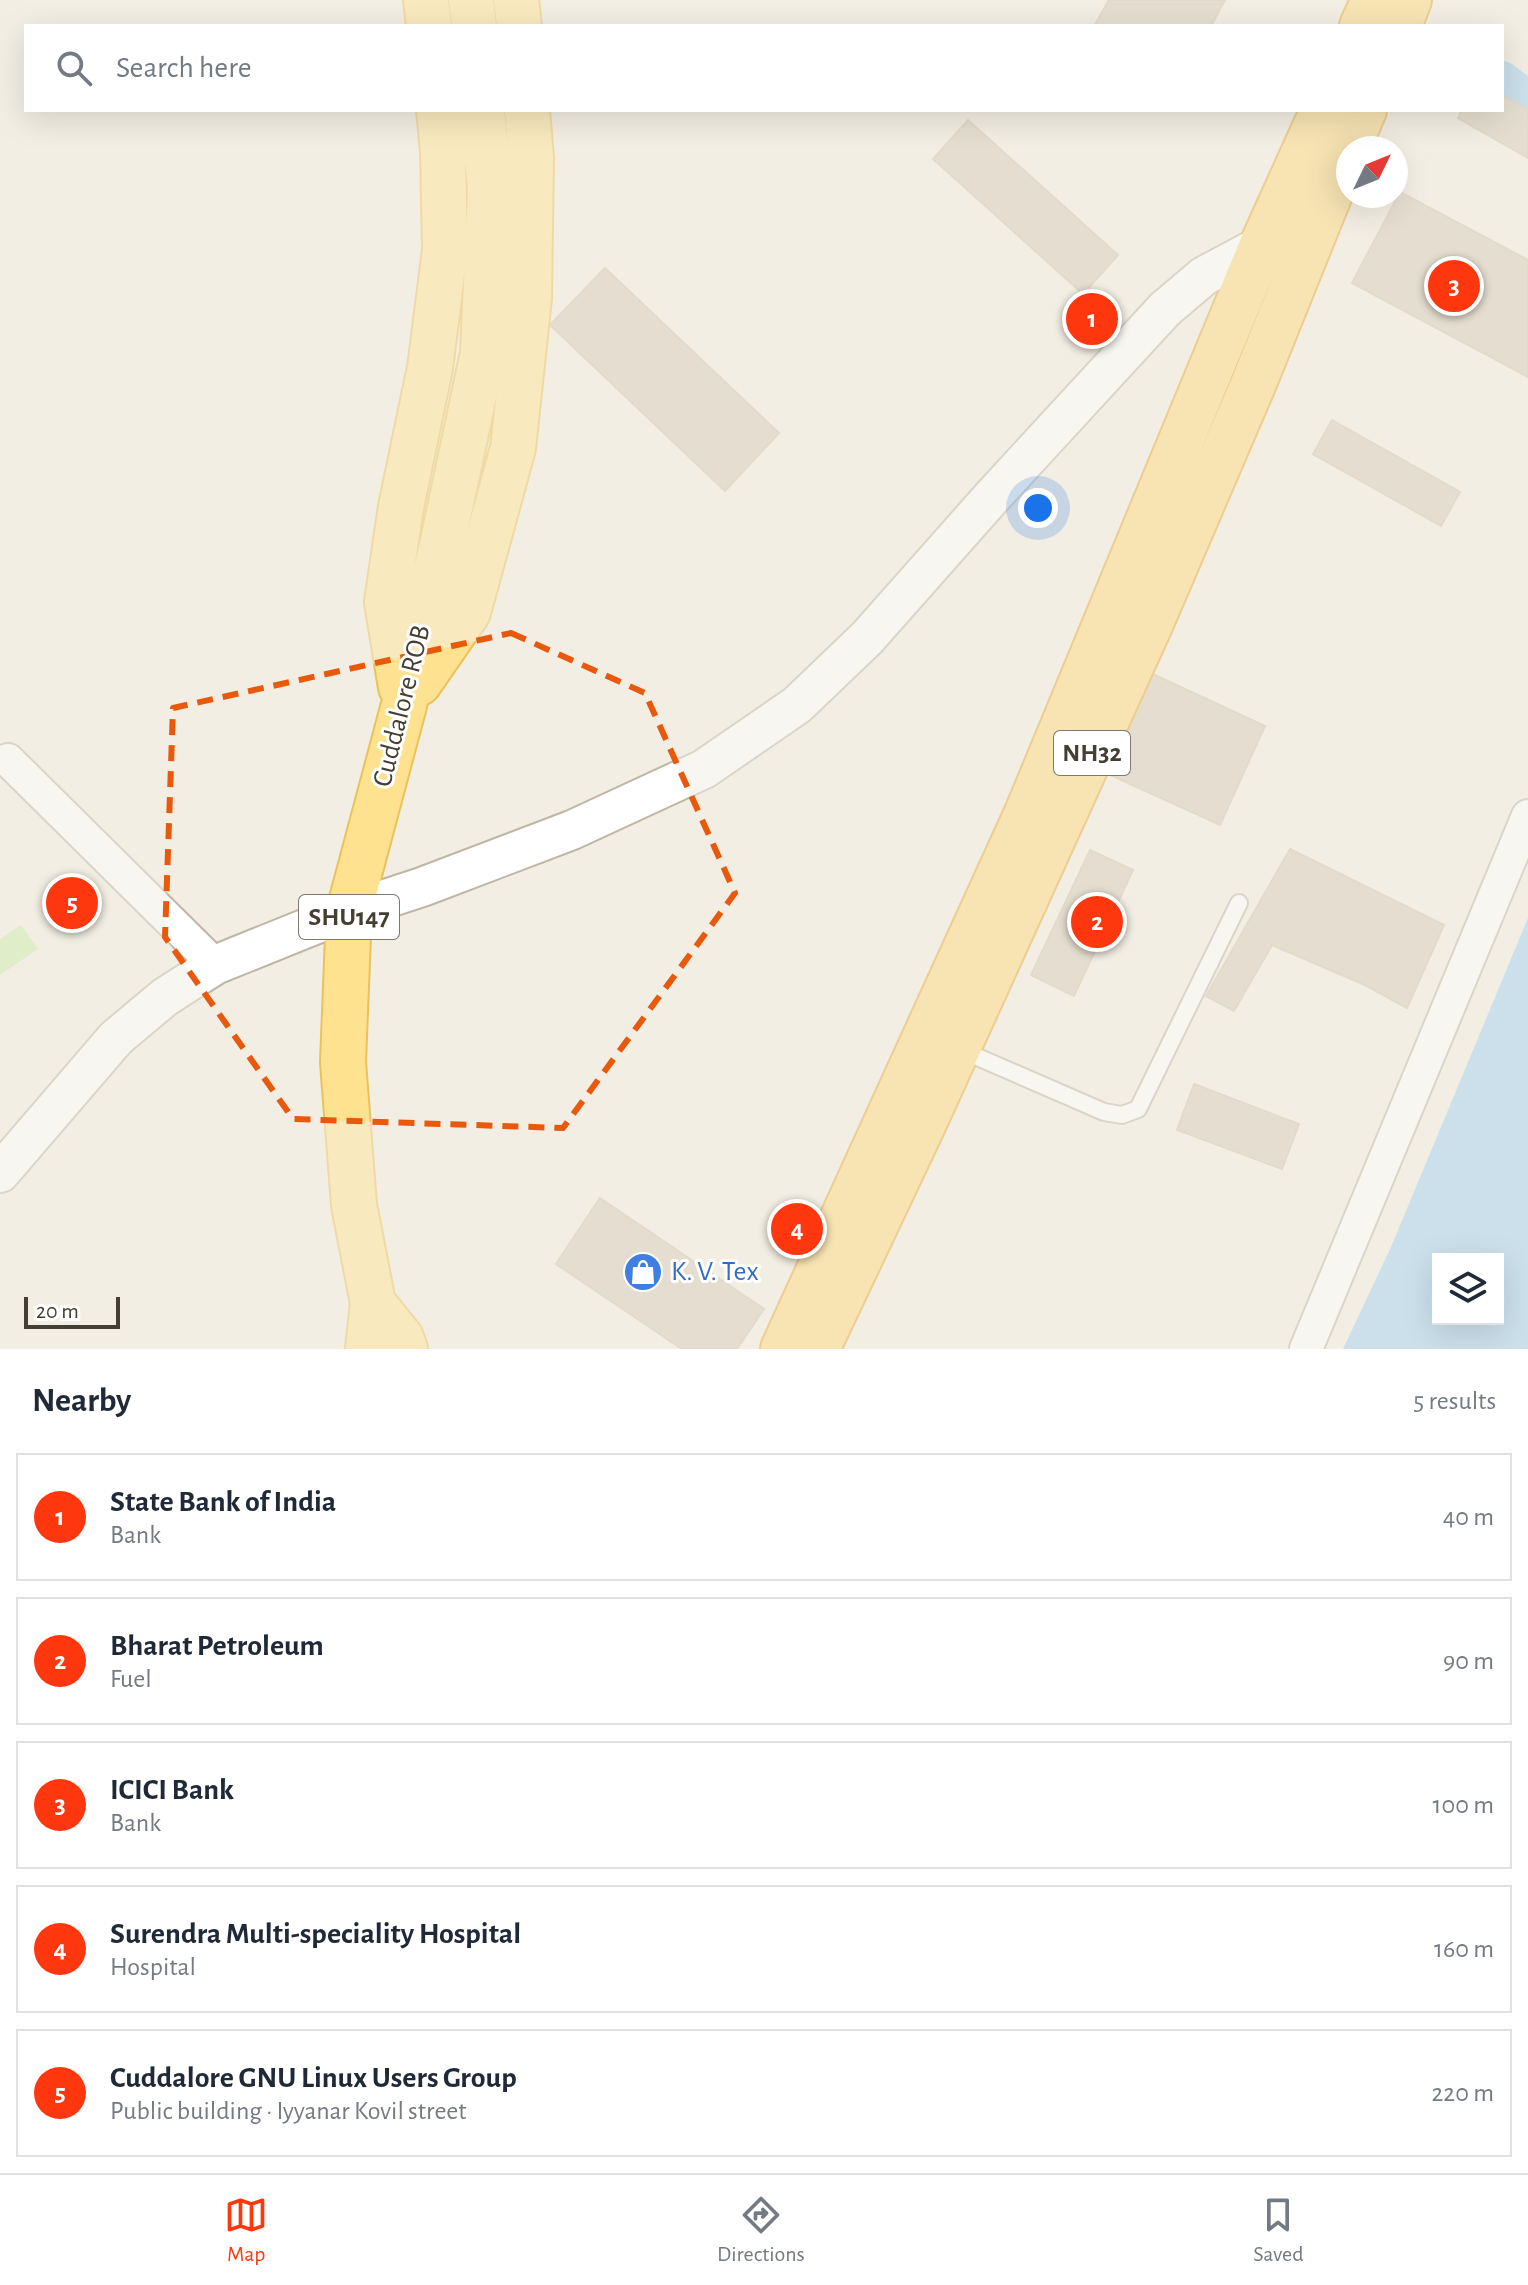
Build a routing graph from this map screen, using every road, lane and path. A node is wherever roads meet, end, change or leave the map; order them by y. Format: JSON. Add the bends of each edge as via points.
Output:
{"nodes":[{"id":1,"x":426,"y":0,"type":"edge"},
{"id":2,"x":471,"y":0,"type":"edge"},
{"id":3,"x":516,"y":0,"type":"edge"},
{"id":4,"x":1374,"y":0,"type":"edge"},
{"id":5,"x":1409,"y":0,"type":"edge"},
{"id":6,"x":429,"y":24,"type":"edge"},
{"id":7,"x":474,"y":24,"type":"edge"},
{"id":8,"x":519,"y":24,"type":"edge"},
{"id":9,"x":1363,"y":24,"type":"edge"},
{"id":10,"x":1400,"y":24,"type":"edge"},
{"id":11,"x":439,"y":112,"type":"edge"},
{"id":12,"x":482,"y":112,"type":"edge"},
{"id":13,"x":527,"y":112,"type":"edge"},
{"id":14,"x":1322,"y":112,"type":"edge"},
{"id":15,"x":1363,"y":112,"type":"edge"},
{"id":16,"x":1353,"y":136,"type":"edge"},
{"id":17,"x":1336,"y":178,"type":"edge"},
{"id":18,"x":1262,"y":245,"type":"junction"},
{"id":19,"x":404,"y":705,"type":"junction"},
{"id":20,"x":8,"y":760,"type":"dead end"},
{"id":21,"x":1528,"y":816,"type":"edge"},
{"id":22,"x":1239,"y":903,"type":"dead end"},
{"id":23,"x":349,"y":911,"type":"junction"},
{"id":24,"x":215,"y":965,"type":"junction"},
{"id":25,"x":958,"y":1049,"type":"junction"},
{"id":26,"x":0,"y":1173,"type":"edge"},
{"id":27,"x":373,"y":1303,"type":"junction"},
{"id":28,"x":368,"y":1349,"type":"edge"},
{"id":29,"x":405,"y":1349,"type":"edge"},
{"id":30,"x":783,"y":1349,"type":"edge"},
{"id":31,"x":817,"y":1349,"type":"edge"},
{"id":32,"x":1306,"y":1349,"type":"edge"}],
"edges":[{"from":1,"to":6,"type":"main road"},
{"from":2,"to":7,"type":"main road"},
{"from":3,"to":8,"type":"main road"},
{"from":4,"to":9,"type":"highway"},
{"from":5,"to":10,"type":"highway"},
{"from":11,"to":19,"type":"main road","via":[[445,250],[430,368],[387,602]]},
{"from":12,"to":19,"type":"main road","name":"Cuddalore ROB","number":"SHU147","via":[[490,188],[483,353]]},
{"from":13,"to":19,"type":"main road","via":[[529,298],[513,448],[468,612]]},
{"from":14,"to":18,"type":"highway","number":"NH32"},
{"from":15,"to":16,"type":"highway","number":"NH32"},
{"from":17,"to":25,"type":"highway","number":"NH32","via":[[1150,625]]},
{"from":18,"to":23,"type":"street","via":[[1204,276],[1165,309],[867,638],[797,705],[704,769],[572,830]]},
{"from":18,"to":30,"type":"highway","number":"NH32","via":[[1027,813]]},
{"from":19,"to":23,"type":"main road","name":"Cuddalore ROB","number":"SHU147"},
{"from":20,"to":24,"type":"street"},
{"from":21,"to":32,"type":"street"},
{"from":22,"to":25,"type":"lane","via":[[1138,1109],[1122,1115],[1104,1112]]},
{"from":23,"to":24,"type":"street"},
{"from":23,"to":27,"type":"main road","name":"Cuddalore ROB","number":"SHU147","via":[[343,1062],[354,1205]]},
{"from":24,"to":26,"type":"street","via":[[116,1038]]},
{"from":25,"to":31,"type":"highway","number":"NH32"},
{"from":27,"to":28,"type":"main road","name":"Cuddalore ROB","number":"SHU147"},
{"from":27,"to":29,"type":"main road","name":"Cuddalore ROB","number":"SHU147"}]}
